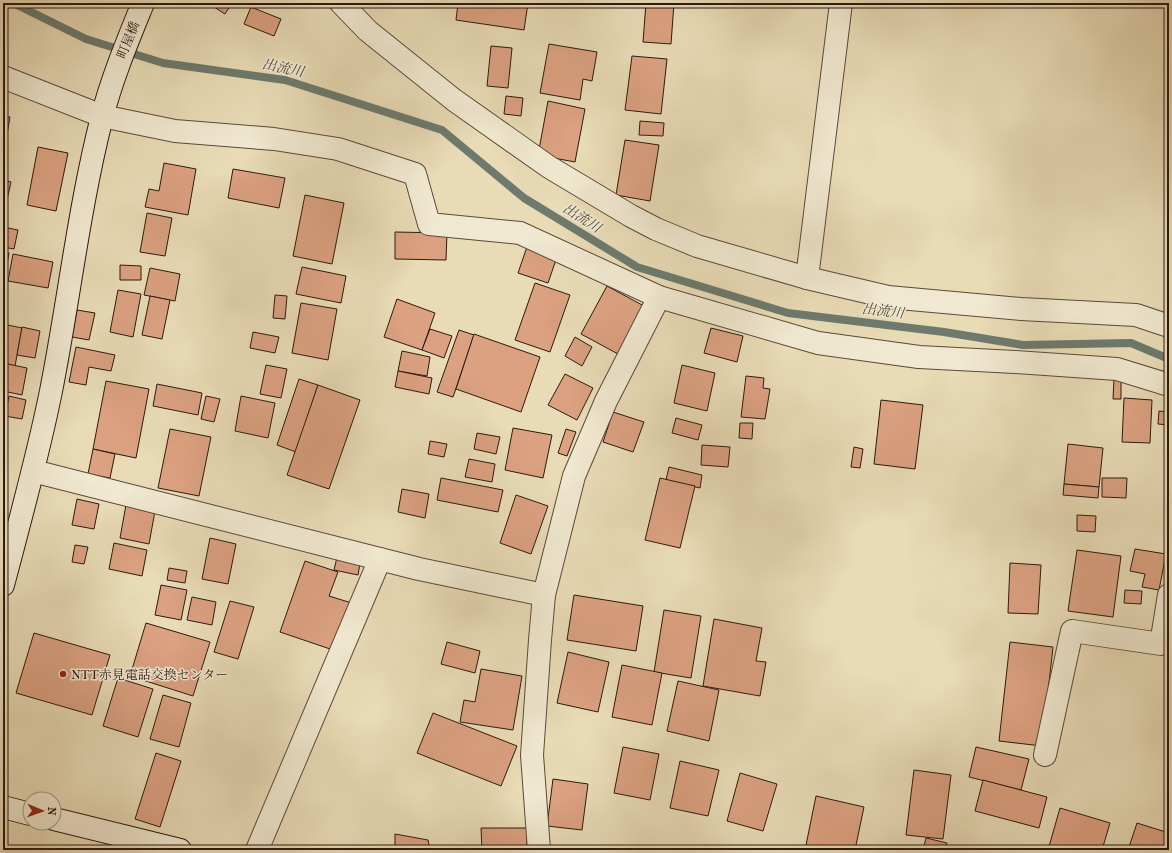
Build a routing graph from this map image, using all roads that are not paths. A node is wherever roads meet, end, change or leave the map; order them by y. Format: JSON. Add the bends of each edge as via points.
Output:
{"nodes":[{"id":1,"x":143,"y":3,"type":"edge"},
{"id":2,"x":341,"y":3,"type":"edge"},
{"id":3,"x":841,"y":3,"type":"edge"},
{"id":4,"x":3,"y":77,"type":"edge"},
{"id":5,"x":102,"y":116,"type":"junction"},
{"id":6,"x":807,"y":278,"type":"junction"},
{"id":7,"x":659,"y":297,"type":"junction"},
{"id":8,"x":1169,"y":326,"type":"edge"},
{"id":9,"x":1169,"y":385,"type":"edge"},
{"id":10,"x":33,"y":471,"type":"junction"},
{"id":11,"x":380,"y":559,"type":"junction"},
{"id":12,"x":3,"y":585,"type":"edge"},
{"id":13,"x":544,"y":595,"type":"junction"},
{"id":14,"x":1169,"y":595,"type":"edge"},
{"id":15,"x":1045,"y":755,"type":"dead end"},
{"id":16,"x":3,"y":807,"type":"edge"},
{"id":17,"x":22,"y":812,"type":"edge"},
{"id":18,"x":62,"y":821,"type":"edge"},
{"id":19,"x":180,"y":850,"type":"edge"},
{"id":20,"x":257,"y":850,"type":"edge"},
{"id":21,"x":539,"y":850,"type":"edge"}],
"edges":[{"from":1,"to":5,"type":"street","name":"町屋橋","via":[[114,77]]},
{"from":2,"to":6,"type":"street","via":[[368,31],[454,100],[549,167],[600,198],[656,229],[697,246]]},
{"from":3,"to":6,"type":"street"},
{"from":4,"to":5,"type":"street"},
{"from":5,"to":7,"type":"street","via":[[175,131],[274,138],[338,148],[416,174],[429,224],[520,233]]},
{"from":5,"to":10,"type":"street","name":"町屋橋","via":[[91,164],[51,390]]},
{"from":6,"to":8,"type":"street","via":[[888,296],[1021,309],[1136,315]]},
{"from":7,"to":9,"type":"street","via":[[818,343],[919,357],[1117,369]]},
{"from":7,"to":13,"type":"street","via":[[606,401],[574,476]]},
{"from":10,"to":11,"type":"street"},
{"from":10,"to":12,"type":"street","name":"町屋橋"},
{"from":11,"to":13,"type":"street"},
{"from":11,"to":20,"type":"street"},
{"from":13,"to":21,"type":"street","via":[[532,755]]},
{"from":14,"to":15,"type":"street","via":[[1161,644],[1072,631]]},
{"from":16,"to":17,"type":"street"},
{"from":18,"to":19,"type":"street"}]}
